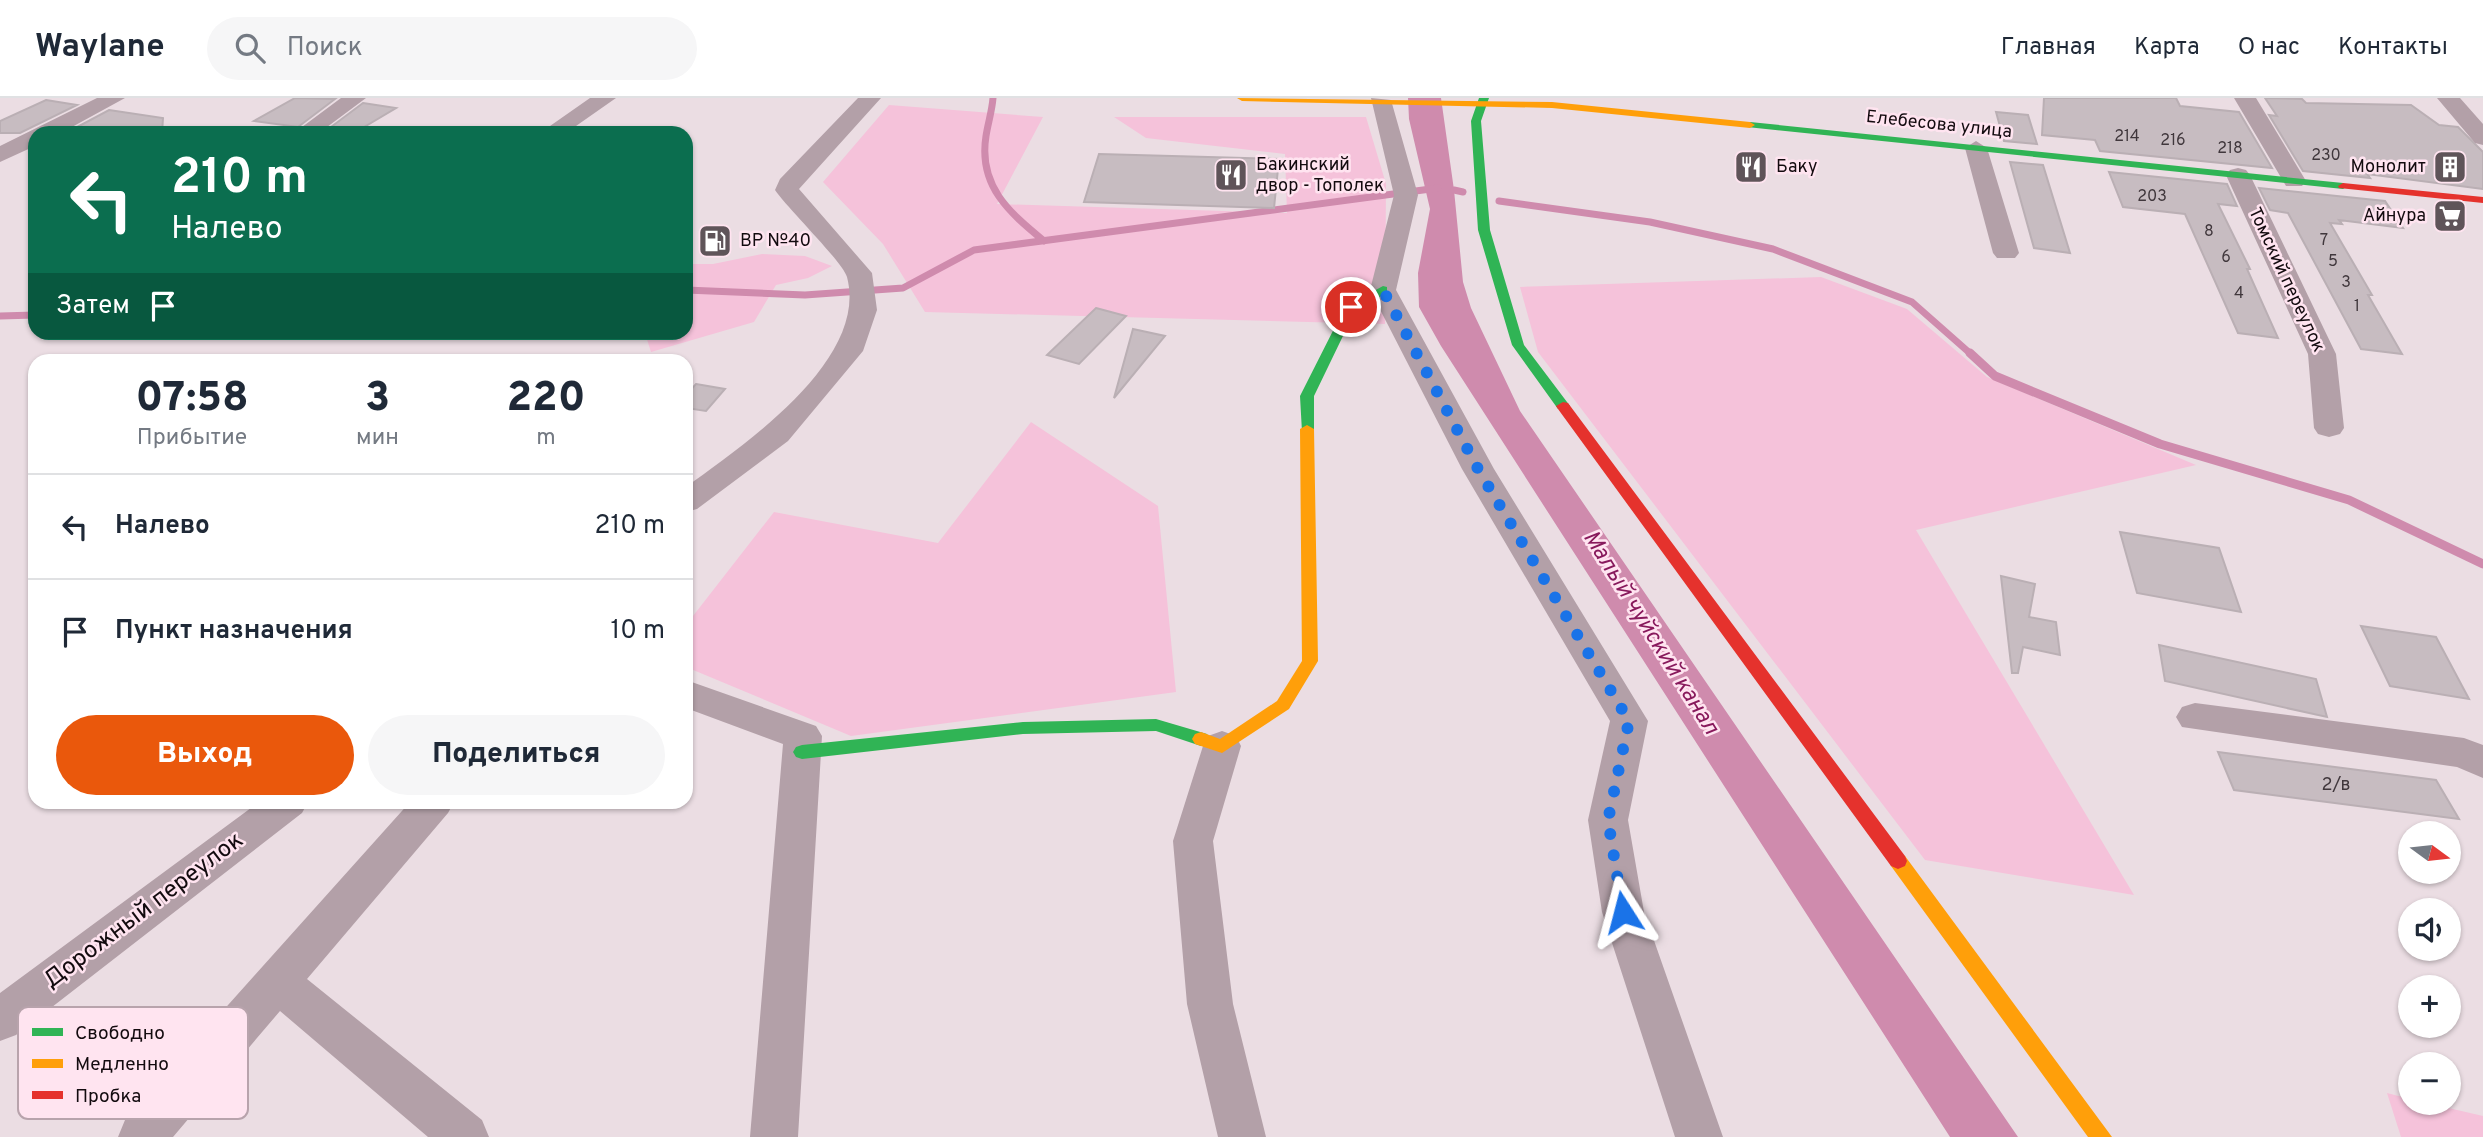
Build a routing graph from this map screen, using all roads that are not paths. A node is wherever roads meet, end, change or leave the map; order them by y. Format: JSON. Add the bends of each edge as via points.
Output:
{"nodes":[{"id":1,"x":114,"y":98,"type":"edge"},
{"id":2,"x":355,"y":98,"type":"edge"},
{"id":3,"x":605,"y":98,"type":"edge"},
{"id":4,"x":870,"y":98,"type":"edge"},
{"id":5,"x":1242,"y":98,"type":"edge"},
{"id":6,"x":2245,"y":98,"type":"edge"},
{"id":7,"x":2448,"y":98,"type":"edge"},
{"id":8,"x":1321,"y":99,"type":"edge"},
{"id":9,"x":1385,"y":100,"type":"edge"},
{"id":10,"x":1479,"y":100,"type":"edge"},
{"id":11,"x":58,"y":126,"type":"edge"},
{"id":12,"x":315,"y":126,"type":"edge"},
{"id":13,"x":562,"y":126,"type":"edge"},
{"id":14,"x":2483,"y":138,"type":"edge"},
{"id":15,"x":28,"y":141,"type":"edge"},
{"id":16,"x":1976,"y":148,"type":"junction"},
{"id":17,"x":0,"y":155,"type":"edge"},
{"id":18,"x":2238,"y":175,"type":"junction"},
{"id":19,"x":2294,"y":181,"type":"junction"},
{"id":20,"x":2483,"y":200,"type":"edge"},
{"id":21,"x":2006,"y":253,"type":"dead end"},
{"id":22,"x":1383,"y":290,"type":"junction"},
{"id":23,"x":2329,"y":428,"type":"dead end"},
{"id":24,"x":777,"y":435,"type":"junction"},
{"id":25,"x":693,"y":497,"type":"edge"},
{"id":26,"x":693,"y":519,"type":"edge"},
{"id":27,"x":693,"y":697,"type":"edge"},
{"id":28,"x":2195,"y":718,"type":"dead end"},
{"id":29,"x":1222,"y":746,"type":"junction"},
{"id":30,"x":802,"y":752,"type":"junction"},
{"id":31,"x":2483,"y":763,"type":"edge"},
{"id":32,"x":279,"y":809,"type":"edge"},
{"id":33,"x":428,"y":809,"type":"edge"},
{"id":34,"x":277,"y":981,"type":"junction"},
{"id":35,"x":248,"y":1015,"type":"edge"},
{"id":36,"x":0,"y":1020,"type":"edge"},
{"id":37,"x":158,"y":1119,"type":"edge"},
{"id":38,"x":142,"y":1137,"type":"edge"},
{"id":39,"x":465,"y":1137,"type":"edge"},
{"id":40,"x":774,"y":1137,"type":"edge"},
{"id":41,"x":1242,"y":1137,"type":"edge"},
{"id":42,"x":1699,"y":1137,"type":"edge"},
{"id":43,"x":2101,"y":1137,"type":"edge"}],
"edges":[{"from":1,"to":11,"type":"street"},
{"from":2,"to":12,"type":"street"},
{"from":3,"to":13,"type":"street"},
{"from":4,"to":24,"type":"street","via":[[788,184],[791,196],[859,273],[864,310],[849,351]]},
{"from":5,"to":8,"type":"street","name":"Елебесова улица"},
{"from":6,"to":19,"type":"street"},
{"from":7,"to":14,"type":"street"},
{"from":8,"to":9,"type":"street","name":"Елебесова улица"},
{"from":9,"to":10,"type":"street","name":"Елебесова улица"},
{"from":9,"to":22,"type":"street","via":[[1406,195]]},
{"from":10,"to":16,"type":"street","name":"Елебесова улица"},
{"from":10,"to":43,"type":"street","via":[[1476,121],[1483,230],[1518,345]]},
{"from":15,"to":17,"type":"street"},
{"from":16,"to":18,"type":"street","name":"Елебесова улица"},
{"from":16,"to":21,"type":"street"},
{"from":18,"to":19,"type":"street","name":"Елебесова улица"},
{"from":18,"to":23,"type":"street","name":"Томский переулок","via":[[2322,354]]},
{"from":19,"to":20,"type":"street","name":"Елебесова улица"},
{"from":22,"to":29,"type":"street","via":[[1351,307],[1307,396],[1310,661],[1283,705]]},
{"from":22,"to":42,"type":"street","via":[[1478,469],[1629,721],[1608,820],[1623,912]]},
{"from":24,"to":25,"type":"street"},
{"from":24,"to":26,"type":"street"},
{"from":27,"to":30,"type":"street","via":[[803,736]]},
{"from":28,"to":31,"type":"street","via":[[2464,753]]},
{"from":29,"to":30,"type":"street","via":[[1156,725],[1023,728]]},
{"from":29,"to":41,"type":"street","via":[[1193,841],[1210,1004]]},
{"from":30,"to":40,"type":"street"},
{"from":32,"to":36,"type":"street","name":"Дорожный переулок"},
{"from":33,"to":34,"type":"street"},
{"from":34,"to":35,"type":"street"},
{"from":34,"to":39,"type":"street"},
{"from":37,"to":38,"type":"street"}]}
